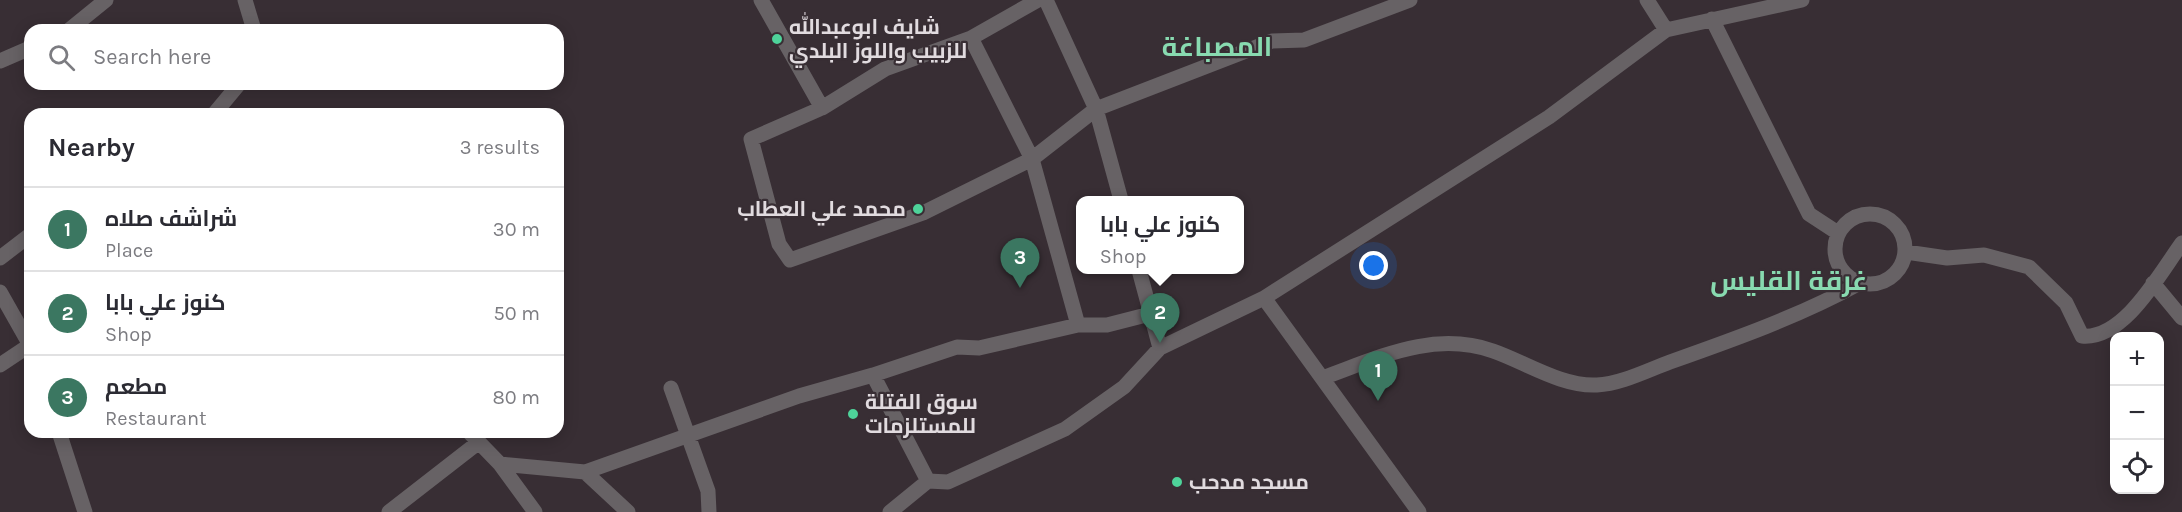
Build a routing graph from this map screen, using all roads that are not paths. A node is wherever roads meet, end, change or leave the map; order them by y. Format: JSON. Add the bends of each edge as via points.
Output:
{"nodes":[{"id":1,"x":106,"y":0,"type":"edge"},
{"id":2,"x":245,"y":0,"type":"edge"},
{"id":3,"x":761,"y":0,"type":"edge"},
{"id":4,"x":1038,"y":0,"type":"edge"},
{"id":5,"x":1046,"y":0,"type":"edge"},
{"id":6,"x":1410,"y":0,"type":"edge"},
{"id":7,"x":1647,"y":0,"type":"edge"},
{"id":8,"x":1802,"y":0,"type":"edge"},
{"id":9,"x":1712,"y":19,"type":"junction"},
{"id":10,"x":76,"y":24,"type":"edge"},
{"id":11,"x":252,"y":24,"type":"edge"},
{"id":12,"x":1666,"y":30,"type":"junction"},
{"id":13,"x":971,"y":38,"type":"junction"},
{"id":14,"x":24,"y":51,"type":"edge"},
{"id":15,"x":0,"y":61,"type":"edge"},
{"id":16,"x":234,"y":90,"type":"edge"},
{"id":17,"x":219,"y":108,"type":"edge"},
{"id":18,"x":822,"y":108,"type":"junction"},
{"id":19,"x":1096,"y":110,"type":"junction"},
{"id":20,"x":1032,"y":159,"type":"junction"},
{"id":21,"x":1120,"y":196,"type":"edge"},
{"id":22,"x":1838,"y":233,"type":"junction"},
{"id":23,"x":24,"y":240,"type":"edge"},
{"id":24,"x":2182,"y":243,"type":"edge"},
{"id":25,"x":1906,"y":252,"type":"junction"},
{"id":26,"x":0,"y":258,"type":"edge"},
{"id":27,"x":1140,"y":274,"type":"edge"},
{"id":28,"x":1860,"y":283,"type":"junction"},
{"id":29,"x":2153,"y":283,"type":"junction"},
{"id":30,"x":0,"y":292,"type":"edge"},
{"id":31,"x":1264,"y":298,"type":"junction"},
{"id":32,"x":1150,"y":314,"type":"junction"},
{"id":33,"x":2182,"y":318,"type":"edge"},
{"id":34,"x":1078,"y":325,"type":"junction"},
{"id":35,"x":24,"y":334,"type":"edge"},
{"id":36,"x":1160,"y":348,"type":"junction"},
{"id":37,"x":24,"y":349,"type":"edge"},
{"id":38,"x":0,"y":366,"type":"edge"},
{"id":39,"x":873,"y":375,"type":"junction"},
{"id":40,"x":1322,"y":378,"type":"junction"},
{"id":41,"x":671,"y":387,"type":"dead end"},
{"id":42,"x":688,"y":437,"type":"junction"},
{"id":43,"x":61,"y":438,"type":"edge"},
{"id":44,"x":473,"y":438,"type":"edge"},
{"id":45,"x":475,"y":438,"type":"edge"},
{"id":46,"x":500,"y":464,"type":"junction"},
{"id":47,"x":585,"y":472,"type":"junction"},
{"id":48,"x":928,"y":481,"type":"junction"},
{"id":49,"x":85,"y":512,"type":"edge"},
{"id":50,"x":389,"y":512,"type":"edge"},
{"id":51,"x":535,"y":512,"type":"edge"},
{"id":52,"x":628,"y":512,"type":"edge"},
{"id":53,"x":709,"y":512,"type":"edge"},
{"id":54,"x":891,"y":512,"type":"edge"},
{"id":55,"x":1419,"y":512,"type":"edge"}],
"edges":[{"from":1,"to":10,"type":"street"},
{"from":2,"to":11,"type":"street"},
{"from":3,"to":18,"type":"street"},
{"from":4,"to":13,"type":"street"},
{"from":5,"to":19,"type":"street"},
{"from":6,"to":19,"type":"street","via":[[1304,40],[1272,41]]},
{"from":7,"to":12,"type":"street"},
{"from":8,"to":9,"type":"street"},
{"from":9,"to":12,"type":"street"},
{"from":9,"to":22,"type":"street","via":[[1809,214]]},
{"from":12,"to":31,"type":"street","via":[[1549,117]]},
{"from":13,"to":18,"type":"street","via":[[885,69]]},
{"from":13,"to":20,"type":"street"},
{"from":14,"to":15,"type":"street"},
{"from":16,"to":17,"type":"street"},
{"from":18,"to":20,"type":"street","via":[[751,139],[779,244],[790,260],[923,213]]},
{"from":19,"to":20,"type":"street"},
{"from":19,"to":21,"type":"street"},
{"from":20,"to":34,"type":"street"},
{"from":22,"to":25,"type":"street","via":[[1855,216],[1880,214],[1900,229]]},
{"from":22,"to":28,"type":"street","via":[[1835,257],[1840,269]]},
{"from":23,"to":26,"type":"street"},
{"from":24,"to":29,"type":"street"},
{"from":25,"to":28,"type":"street","via":[[1895,275],[1872,285]]},
{"from":25,"to":29,"type":"street","via":[[1947,258],[1984,255],[2029,267],[2066,303],[2082,336],[2094,337],[2128,317]]},
{"from":27,"to":32,"type":"street"},
{"from":28,"to":40,"type":"street","via":[[1825,302],[1741,336],[1596,386],[1570,381],[1462,342],[1415,345]]},
{"from":29,"to":33,"type":"street"},
{"from":30,"to":35,"type":"street"},
{"from":31,"to":36,"type":"street"},
{"from":31,"to":40,"type":"street"},
{"from":32,"to":34,"type":"street","via":[[1107,325]]},
{"from":32,"to":36,"type":"street"},
{"from":34,"to":39,"type":"street","via":[[980,348],[957,347]]},
{"from":36,"to":48,"type":"street","via":[[1124,387],[1065,429],[948,482]]},
{"from":37,"to":38,"type":"street"},
{"from":39,"to":42,"type":"street","via":[[799,396]]},
{"from":39,"to":48,"type":"street"},
{"from":40,"to":55,"type":"street"},
{"from":41,"to":42,"type":"street"},
{"from":42,"to":47,"type":"street"},
{"from":42,"to":53,"type":"street","via":[[708,491]]},
{"from":43,"to":49,"type":"street"},
{"from":44,"to":50,"type":"street"},
{"from":45,"to":46,"type":"street"},
{"from":46,"to":47,"type":"street"},
{"from":46,"to":51,"type":"street"},
{"from":47,"to":52,"type":"street"},
{"from":48,"to":54,"type":"street"}]}
